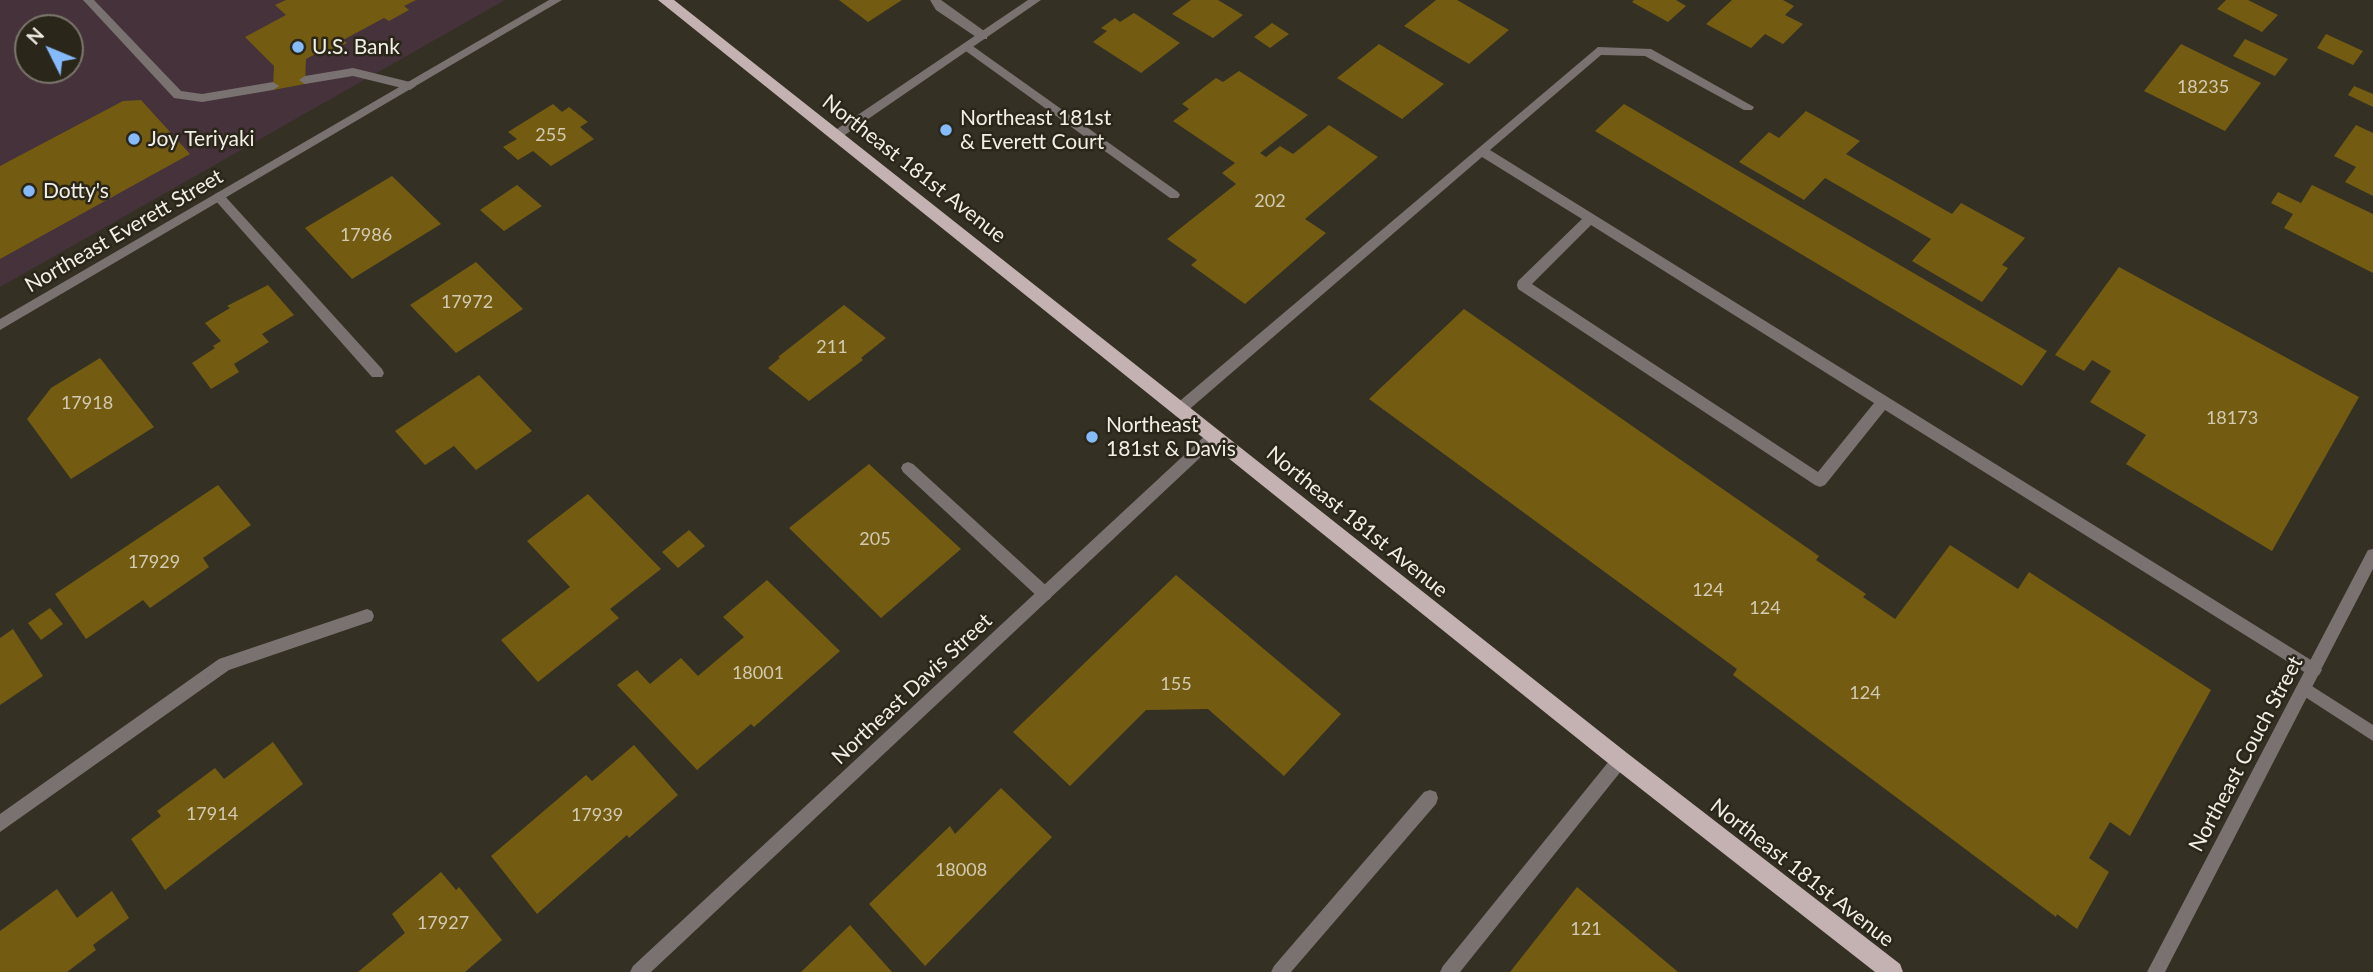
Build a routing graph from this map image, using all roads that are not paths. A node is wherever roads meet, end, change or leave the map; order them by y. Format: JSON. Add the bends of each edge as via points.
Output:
{"nodes":[{"id":1,"x":88,"y":0,"type":"edge"},
{"id":2,"x":557,"y":0,"type":"edge"},
{"id":3,"x":665,"y":0,"type":"edge"},
{"id":4,"x":935,"y":0,"type":"edge"},
{"id":5,"x":1036,"y":0,"type":"edge"},
{"id":6,"x":983,"y":36,"type":"junction"},
{"id":7,"x":967,"y":46,"type":"junction"},
{"id":8,"x":305,"y":80,"type":"dead end"},
{"id":9,"x":273,"y":86,"type":"dead end"},
{"id":10,"x":410,"y":86,"type":"junction"},
{"id":11,"x":1748,"y":107,"type":"dead end"},
{"id":12,"x":835,"y":136,"type":"junction"},
{"id":13,"x":1482,"y":151,"type":"junction"},
{"id":14,"x":1174,"y":195,"type":"dead end"},
{"id":15,"x":219,"y":197,"type":"junction"},
{"id":16,"x":1590,"y":219,"type":"junction"},
{"id":17,"x":0,"y":325,"type":"edge"},
{"id":18,"x":377,"y":373,"type":"dead end"},
{"id":19,"x":1883,"y":402,"type":"junction"},
{"id":20,"x":1180,"y":409,"type":"junction"},
{"id":21,"x":1214,"y":436,"type":"junction"},
{"id":22,"x":908,"y":468,"type":"dead end"},
{"id":23,"x":2373,"y":555,"type":"edge"},
{"id":24,"x":1045,"y":594,"type":"junction"},
{"id":25,"x":367,"y":616,"type":"dead end"},
{"id":26,"x":2314,"y":670,"type":"junction"},
{"id":27,"x":2304,"y":688,"type":"junction"},
{"id":28,"x":2373,"y":734,"type":"edge"},
{"id":29,"x":1619,"y":760,"type":"junction"},
{"id":30,"x":1430,"y":799,"type":"dead end"},
{"id":31,"x":0,"y":824,"type":"edge"},
{"id":32,"x":639,"y":972,"type":"edge"},
{"id":33,"x":1280,"y":972,"type":"edge"},
{"id":34,"x":1449,"y":972,"type":"edge"},
{"id":35,"x":1892,"y":972,"type":"edge"},
{"id":36,"x":2156,"y":972,"type":"edge"}],
"edges":[{"from":1,"to":9,"type":"street","via":[[178,95],[202,98]]},
{"from":2,"to":10,"type":"street","name":"Northeast Everett Street"},
{"from":3,"to":12,"type":"main road","name":"Northeast 181st Avenue"},
{"from":4,"to":6,"type":"street"},
{"from":5,"to":6,"type":"street"},
{"from":6,"to":7,"type":"street"},
{"from":7,"to":12,"type":"street"},
{"from":7,"to":14,"type":"street"},
{"from":8,"to":10,"type":"street","via":[[353,72]]},
{"from":10,"to":15,"type":"street","name":"Northeast Everett Street"},
{"from":11,"to":13,"type":"street","via":[[1647,52],[1598,51]]},
{"from":12,"to":20,"type":"main road","name":"Northeast 181st Avenue"},
{"from":13,"to":16,"type":"street"},
{"from":13,"to":20,"type":"street"},
{"from":15,"to":17,"type":"street","name":"Northeast Everett Street"},
{"from":15,"to":18,"type":"street"},
{"from":16,"to":19,"type":"street"},
{"from":16,"to":19,"type":"street","via":[[1523,285],[1820,481]]},
{"from":19,"to":26,"type":"street"},
{"from":20,"to":21,"type":"main road","name":"Northeast 181st Avenue"},
{"from":21,"to":24,"type":"street","name":"Northeast Davis Street"},
{"from":21,"to":29,"type":"main road","name":"Northeast 181st Avenue"},
{"from":22,"to":24,"type":"street"},
{"from":23,"to":26,"type":"street","name":"Northeast Couch Street"},
{"from":24,"to":32,"type":"street","name":"Northeast Davis Street"},
{"from":25,"to":31,"type":"street","via":[[224,664]]},
{"from":26,"to":27,"type":"street","name":"Northeast Couch Street"},
{"from":27,"to":28,"type":"street"},
{"from":27,"to":36,"type":"street","name":"Northeast Couch Street"},
{"from":29,"to":34,"type":"street"},
{"from":29,"to":35,"type":"main road","name":"Northeast 181st Avenue"},
{"from":30,"to":33,"type":"street"}]}
